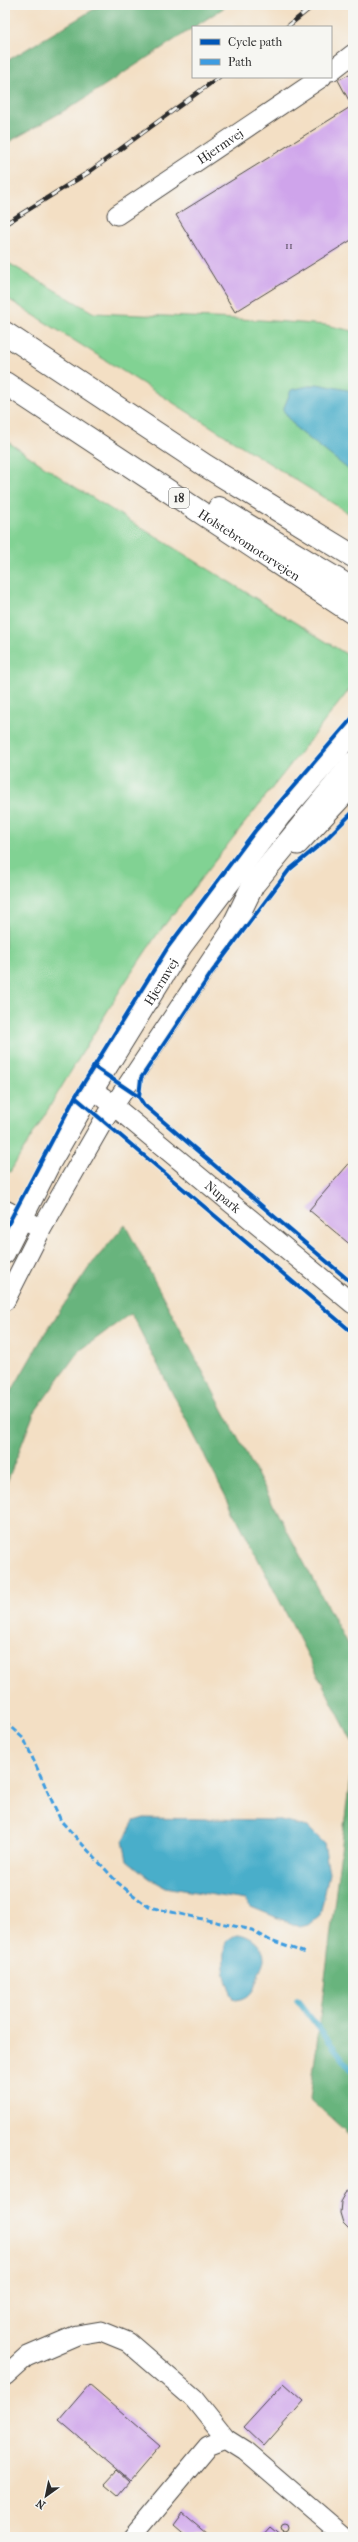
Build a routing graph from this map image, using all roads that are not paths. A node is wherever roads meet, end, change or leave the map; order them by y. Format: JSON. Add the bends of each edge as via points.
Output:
{"nodes":[{"id":1,"x":353,"y":54,"type":"edge"},
{"id":2,"x":332,"y":70,"type":"edge"},
{"id":3,"x":321,"y":78,"type":"edge"},
{"id":4,"x":117,"y":215,"type":"dead end"},
{"id":5,"x":5,"y":333,"type":"edge"},
{"id":6,"x":5,"y":383,"type":"edge"},
{"id":7,"x":121,"y":460,"type":"junction"},
{"id":8,"x":353,"y":556,"type":"edge"},
{"id":9,"x":353,"y":589,"type":"edge"},
{"id":10,"x":353,"y":613,"type":"edge"},
{"id":11,"x":353,"y":733,"type":"edge"},
{"id":12,"x":353,"y":763,"type":"edge"},
{"id":13,"x":353,"y":786,"type":"edge"},
{"id":14,"x":233,"y":926,"type":"junction"},
{"id":15,"x":94,"y":1089,"type":"junction"},
{"id":16,"x":113,"y":1105,"type":"junction"},
{"id":17,"x":5,"y":1210,"type":"edge"},
{"id":18,"x":22,"y":1219,"type":"junction"},
{"id":19,"x":42,"y":1228,"type":"junction"},
{"id":20,"x":5,"y":1254,"type":"edge"},
{"id":21,"x":5,"y":1301,"type":"edge"},
{"id":22,"x":353,"y":1304,"type":"edge"},
{"id":23,"x":5,"y":2376,"type":"edge"},
{"id":24,"x":226,"y":2439,"type":"junction"},
{"id":25,"x":132,"y":2537,"type":"edge"},
{"id":26,"x":345,"y":2537,"type":"edge"}],
"edges":[{"from":1,"to":2,"type":"street"},
{"from":3,"to":4,"type":"street","name":"Hjermvej"},
{"from":5,"to":8,"type":"main road","via":[[206,466]]},
{"from":6,"to":7,"type":"main road","name":"Holstebromotorvejen","number":"18"},
{"from":7,"to":9,"type":"main road","via":[[156,473],[194,492]]},
{"from":7,"to":10,"type":"main road","name":"Holstebromotorvejen","number":"18"},
{"from":11,"to":15,"type":"street","name":"Hjermvej","via":[[282,816],[182,947]]},
{"from":12,"to":14,"type":"main road","via":[[253,885]]},
{"from":13,"to":14,"type":"street","via":[[294,849]]},
{"from":14,"to":16,"type":"street"},
{"from":15,"to":16,"type":"street","name":"Nupark"},
{"from":15,"to":18,"type":"street","name":"Hjermvej"},
{"from":16,"to":19,"type":"street"},
{"from":16,"to":22,"type":"street","name":"Nupark"},
{"from":17,"to":18,"type":"street"},
{"from":18,"to":19,"type":"street"},
{"from":18,"to":20,"type":"street","name":"Hjermvej"},
{"from":19,"to":21,"type":"street"},
{"from":23,"to":24,"type":"street","via":[[26,2357],[77,2336],[101,2332],[128,2342],[188,2394]]},
{"from":24,"to":25,"type":"street","via":[[208,2446]]},
{"from":24,"to":26,"type":"street","via":[[245,2451]]}]}
